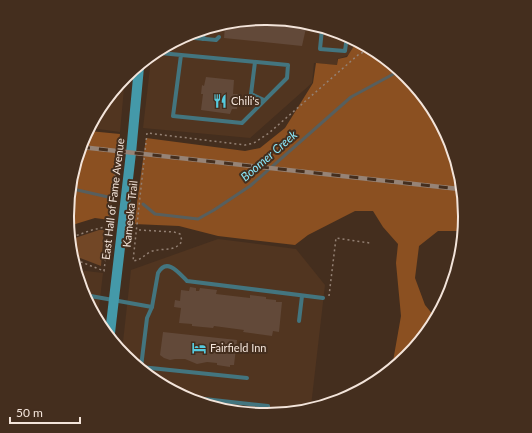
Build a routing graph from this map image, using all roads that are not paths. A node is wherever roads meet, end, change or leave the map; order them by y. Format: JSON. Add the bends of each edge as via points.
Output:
{"nodes":[{"id":1,"x":322,"y":33,"type":"edge"},
{"id":2,"x":203,"y":35,"type":"edge"},
{"id":3,"x":219,"y":37,"type":"dead end"},
{"id":4,"x":197,"y":38,"type":"edge"},
{"id":5,"x":203,"y":39,"type":"junction"},
{"id":6,"x":346,"y":43,"type":"edge"},
{"id":7,"x":166,"y":54,"type":"edge"},
{"id":8,"x":180,"y":55,"type":"junction"},
{"id":9,"x":254,"y":62,"type":"junction"},
{"id":10,"x":138,"y":75,"type":"edge"},
{"id":11,"x":264,"y":100,"type":"junction"},
{"id":12,"x":92,"y":296,"type":"edge"},
{"id":13,"x":302,"y":296,"type":"junction"},
{"id":14,"x":323,"y":298,"type":"road end"},
{"id":15,"x":113,"y":301,"type":"junction"},
{"id":16,"x":152,"y":307,"type":"junction"},
{"id":17,"x":299,"y":321,"type":"dead end"},
{"id":18,"x":110,"y":328,"type":"edge"},
{"id":19,"x":142,"y":361,"type":"edge"},
{"id":20,"x":149,"y":368,"type":"edge"},
{"id":21,"x":247,"y":378,"type":"dead end"},
{"id":22,"x":211,"y":400,"type":"edge"},
{"id":23,"x":268,"y":408,"type":"edge"}],
"edges":[{"from":1,"to":6,"type":"lane","via":[[320,49],[345,51]]},
{"from":2,"to":5,"type":"lane"},
{"from":3,"to":5,"type":"lane","via":[[216,40]]},
{"from":4,"to":5,"type":"lane"},
{"from":7,"to":8,"type":"lane"},
{"from":8,"to":9,"type":"lane"},
{"from":8,"to":11,"type":"lane","via":[[173,116],[242,123]]},
{"from":9,"to":11,"type":"lane","via":[[251,94]]},
{"from":9,"to":11,"type":"lane","via":[[288,65],[287,78]]},
{"from":10,"to":15,"type":"main road","name":"East Hall of Fame Avenue"},
{"from":12,"to":15,"type":"lane"},
{"from":13,"to":14,"type":"lane"},
{"from":13,"to":16,"type":"lane","via":[[187,281],[176,269],[169,266],[158,273]]},
{"from":13,"to":17,"type":"lane"},
{"from":15,"to":16,"type":"lane"},
{"from":15,"to":18,"type":"main road","name":"East Hall of Fame Avenue"},
{"from":16,"to":19,"type":"lane","via":[[147,318]]},
{"from":20,"to":21,"type":"lane"},
{"from":22,"to":23,"type":"lane","via":[[268,406]]}]}
